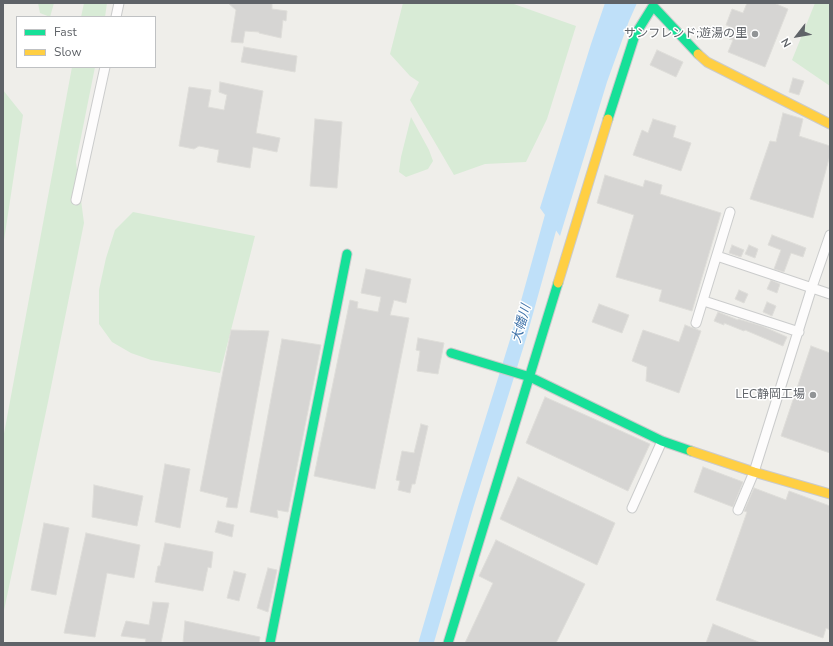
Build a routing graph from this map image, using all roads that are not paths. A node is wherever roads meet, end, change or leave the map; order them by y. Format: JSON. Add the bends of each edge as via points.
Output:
{"nodes":[{"id":1,"x":118,"y":3,"type":"edge"},
{"id":2,"x":653,"y":4,"type":"edge"},
{"id":3,"x":116,"y":16,"type":"edge"},
{"id":4,"x":105,"y":68,"type":"edge"},
{"id":5,"x":830,"y":124,"type":"edge"},
{"id":6,"x":76,"y":200,"type":"dead end"},
{"id":7,"x":730,"y":212,"type":"dead end"},
{"id":8,"x":830,"y":235,"type":"edge"},
{"id":9,"x":347,"y":254,"type":"dead end"},
{"id":10,"x":717,"y":256,"type":"junction"},
{"id":11,"x":812,"y":287,"type":"junction"},
{"id":12,"x":830,"y":294,"type":"edge"},
{"id":13,"x":704,"y":301,"type":"junction"},
{"id":14,"x":696,"y":323,"type":"dead end"},
{"id":15,"x":799,"y":332,"type":"junction"},
{"id":16,"x":451,"y":353,"type":"dead end"},
{"id":17,"x":530,"y":378,"type":"junction"},
{"id":18,"x":662,"y":441,"type":"junction"},
{"id":19,"x":754,"y":472,"type":"junction"},
{"id":20,"x":830,"y":494,"type":"edge"},
{"id":21,"x":632,"y":508,"type":"dead end"},
{"id":22,"x":738,"y":510,"type":"dead end"},
{"id":23,"x":270,"y":643,"type":"edge"},
{"id":24,"x":448,"y":643,"type":"edge"}],
"edges":[{"from":1,"to":3,"type":"street"},
{"from":2,"to":5,"type":"street","via":[[707,62]]},
{"from":2,"to":17,"type":"street","via":[[635,35],[625,64]]},
{"from":4,"to":6,"type":"street"},
{"from":7,"to":10,"type":"street"},
{"from":8,"to":11,"type":"street"},
{"from":9,"to":23,"type":"street"},
{"from":10,"to":11,"type":"street"},
{"from":10,"to":13,"type":"street"},
{"from":11,"to":12,"type":"street"},
{"from":11,"to":15,"type":"street"},
{"from":13,"to":14,"type":"street"},
{"from":13,"to":15,"type":"street"},
{"from":15,"to":19,"type":"street"},
{"from":16,"to":17,"type":"street"},
{"from":17,"to":18,"type":"street"},
{"from":17,"to":24,"type":"street"},
{"from":18,"to":19,"type":"street"},
{"from":18,"to":21,"type":"street"},
{"from":19,"to":20,"type":"street"},
{"from":19,"to":22,"type":"street"}]}
